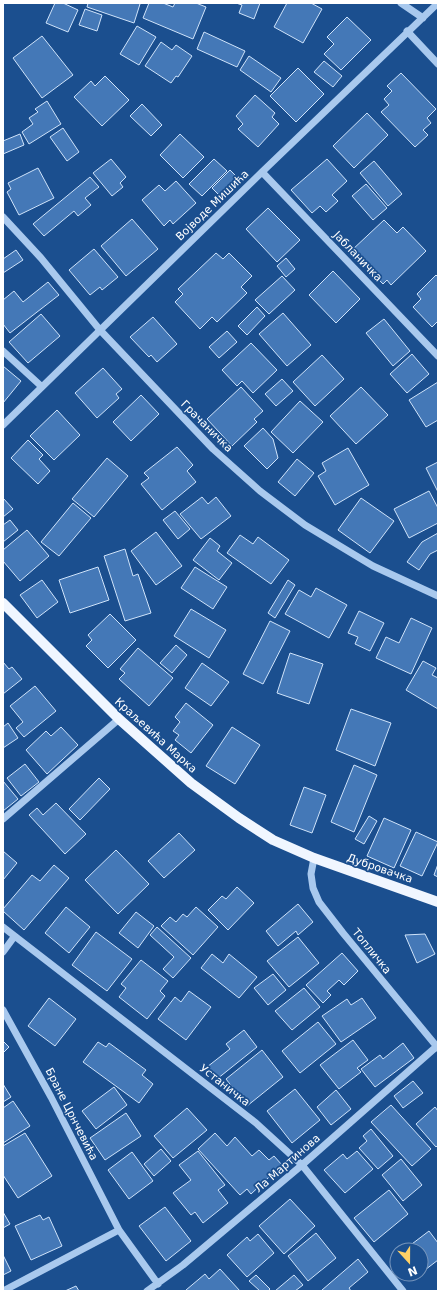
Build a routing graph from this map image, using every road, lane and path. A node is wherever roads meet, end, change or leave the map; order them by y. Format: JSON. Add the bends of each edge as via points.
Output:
{"nodes":[{"id":1,"x":401,"y":3,"type":"edge"},
{"id":2,"x":438,"y":3,"type":"edge"},
{"id":3,"x":423,"y":18,"type":"junction"},
{"id":4,"x":407,"y":31,"type":"junction"},
{"id":5,"x":438,"y":64,"type":"edge"},
{"id":6,"x":262,"y":172,"type":"junction"},
{"id":7,"x":3,"y":217,"type":"edge"},
{"id":8,"x":100,"y":330,"type":"junction"},
{"id":9,"x":3,"y":351,"type":"edge"},
{"id":10,"x":438,"y":356,"type":"edge"},
{"id":11,"x":41,"y":386,"type":"junction"},
{"id":12,"x":3,"y":424,"type":"edge"},
{"id":13,"x":438,"y":596,"type":"edge"},
{"id":14,"x":3,"y":603,"type":"edge"},
{"id":15,"x":119,"y":720,"type":"junction"},
{"id":16,"x":3,"y":819,"type":"edge"},
{"id":17,"x":314,"y":858,"type":"junction"},
{"id":18,"x":438,"y":902,"type":"edge"},
{"id":19,"x":3,"y":927,"type":"edge"},
{"id":20,"x":14,"y":937,"type":"junction"},
{"id":21,"x":3,"y":952,"type":"edge"},
{"id":22,"x":3,"y":1010,"type":"edge"},
{"id":23,"x":437,"y":1047,"type":"edge"},
{"id":24,"x":302,"y":1165,"type":"junction"},
{"id":25,"x":118,"y":1230,"type":"junction"},
{"id":26,"x":158,"y":1284,"type":"junction"},
{"id":27,"x":3,"y":1291,"type":"edge"},
{"id":28,"x":147,"y":1291,"type":"edge"},
{"id":29,"x":403,"y":1291,"type":"edge"}],
"edges":[{"from":1,"to":3,"type":"street"},
{"from":2,"to":3,"type":"street","name":"Војводе Мишића"},
{"from":3,"to":4,"type":"street","name":"Војводе Мишића"},
{"from":4,"to":5,"type":"street"},
{"from":4,"to":6,"type":"street","name":"Војводе Мишића"},
{"from":6,"to":8,"type":"street","name":"Војводе Мишића"},
{"from":6,"to":10,"type":"street","name":"Јабланичка"},
{"from":7,"to":8,"type":"street","name":"Грачаничка","via":[[41,258]]},
{"from":8,"to":11,"type":"street","name":"Војводе Мишића"},
{"from":8,"to":13,"type":"street","name":"Грачаничка","via":[[213,449],[260,491],[305,525],[373,566]]},
{"from":9,"to":11,"type":"street"},
{"from":11,"to":12,"type":"street","name":"Војводе Мишића"},
{"from":14,"to":15,"type":"main road","name":"Краљевића Марка"},
{"from":15,"to":16,"type":"street"},
{"from":15,"to":17,"type":"main road","name":"Краљевића Марка","via":[[191,783],[239,818],[273,840]]},
{"from":17,"to":18,"type":"main road","name":"Дубровачка"},
{"from":17,"to":23,"type":"street","name":"Топличка","via":[[311,874],[319,902]]},
{"from":19,"to":20,"type":"street","name":"Устаничка"},
{"from":20,"to":21,"type":"street"},
{"from":20,"to":24,"type":"street","name":"Устаничка","via":[[256,1122]]},
{"from":22,"to":25,"type":"street","name":"Бране Црнчевића","via":[[51,1097]]},
{"from":23,"to":24,"type":"street","name":"Ла Мартинова"},
{"from":24,"to":26,"type":"street","name":"Ла Мартинова"},
{"from":24,"to":29,"type":"street","name":"Устаничка"},
{"from":25,"to":26,"type":"street","name":"Бране Црнчевића"},
{"from":25,"to":27,"type":"street"},
{"from":26,"to":28,"type":"street","name":"Ла Мартинова"}]}
